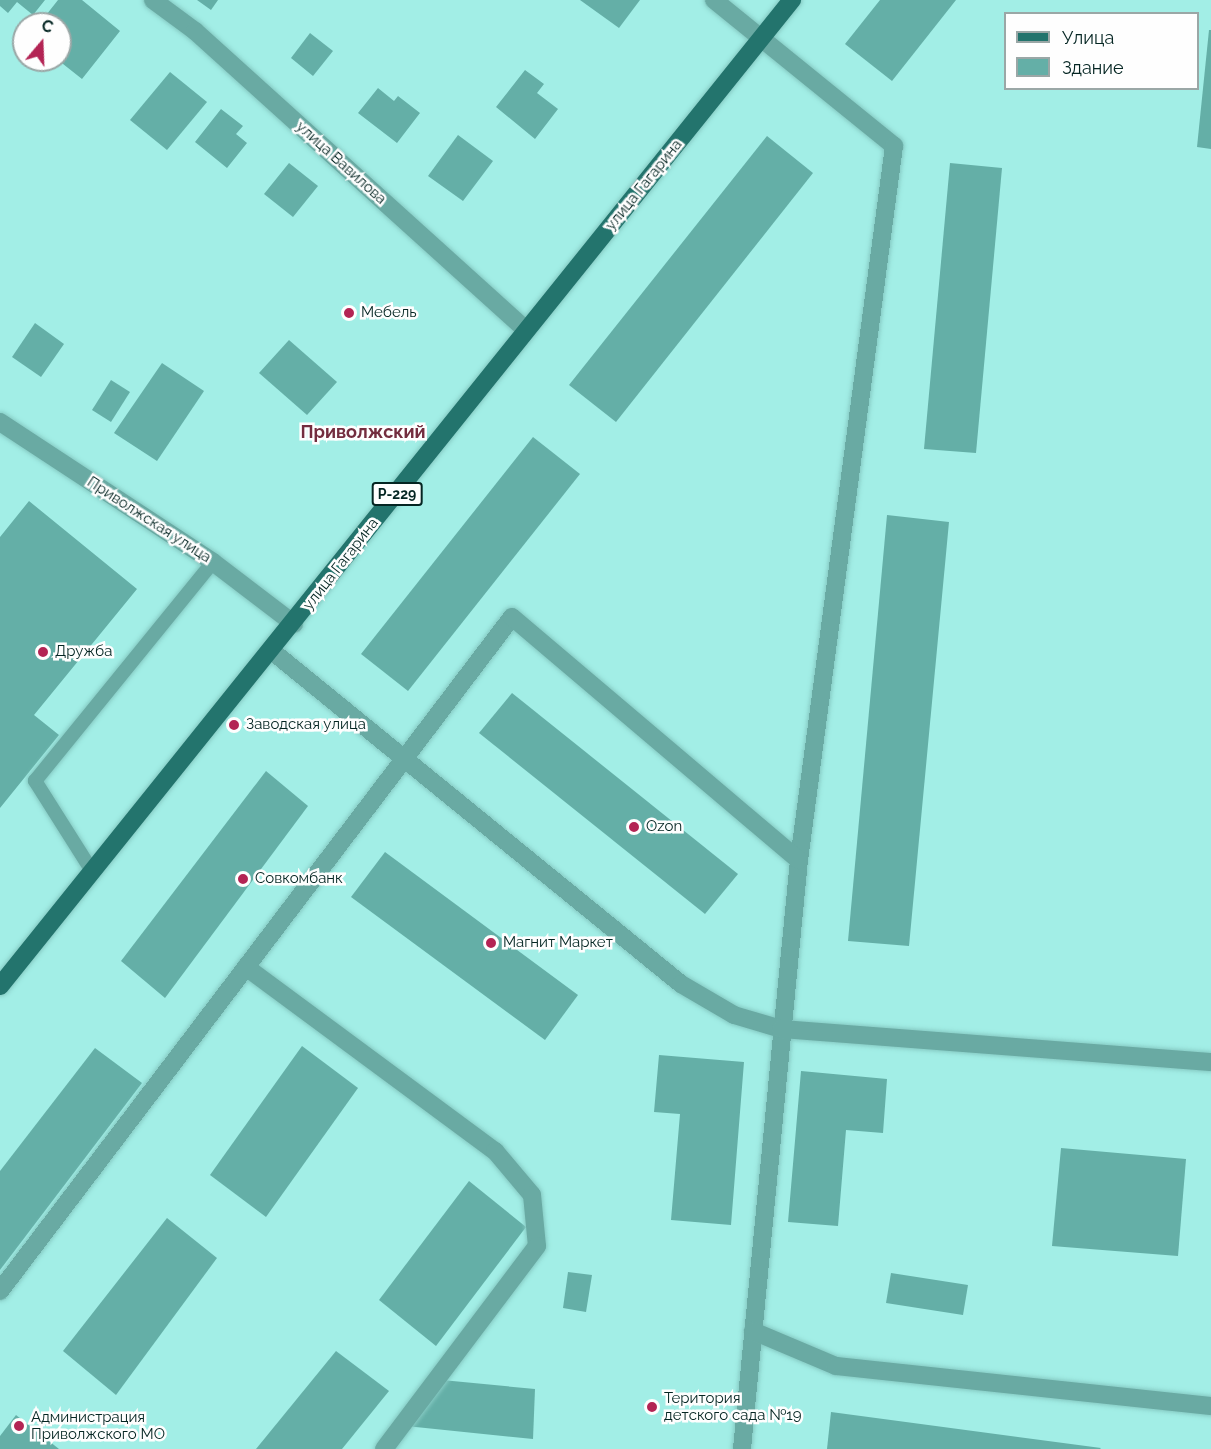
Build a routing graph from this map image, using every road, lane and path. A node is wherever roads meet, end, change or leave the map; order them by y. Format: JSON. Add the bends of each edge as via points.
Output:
{"nodes":[{"id":1,"x":153,"y":0,"type":"edge"},
{"id":2,"x":714,"y":0,"type":"edge"},
{"id":3,"x":792,"y":0,"type":"edge"},
{"id":4,"x":761,"y":40,"type":"junction"},
{"id":5,"x":526,"y":330,"type":"junction"},
{"id":6,"x":0,"y":422,"type":"edge"},
{"id":7,"x":213,"y":562,"type":"junction"},
{"id":8,"x":294,"y":624,"type":"junction"},
{"id":9,"x":272,"y":651,"type":"junction"},
{"id":10,"x":405,"y":760,"type":"junction"},
{"id":11,"x":799,"y":860,"type":"junction"},
{"id":12,"x":92,"y":871,"type":"junction"},
{"id":13,"x":246,"y":967,"type":"junction"},
{"id":14,"x":0,"y":986,"type":"edge"},
{"id":15,"x":780,"y":1029,"type":"junction"},
{"id":16,"x":1211,"y":1062,"type":"edge"},
{"id":17,"x":0,"y":1291,"type":"edge"},
{"id":18,"x":753,"y":1331,"type":"junction"},
{"id":19,"x":1211,"y":1406,"type":"edge"},
{"id":20,"x":384,"y":1449,"type":"edge"},
{"id":21,"x":742,"y":1449,"type":"edge"}],
"edges":[{"from":1,"to":5,"type":"street","name":"улица Вавилова","via":[[195,31]]},
{"from":2,"to":4,"type":"street"},
{"from":3,"to":4,"type":"main road","name":"улица Гагарина","number":"Р-229"},
{"from":4,"to":5,"type":"main road","name":"улица Гагарина","number":"Р-229"},
{"from":4,"to":11,"type":"street","via":[[894,146]]},
{"from":5,"to":8,"type":"main road","name":"улица Гагарина","number":"Р-229"},
{"from":6,"to":7,"type":"street","name":"Приволжская улица"},
{"from":7,"to":8,"type":"street","name":"Приволжская улица"},
{"from":7,"to":12,"type":"lane","via":[[35,781]]},
{"from":8,"to":9,"type":"main road","name":"улица Гагарина","number":"Р-229"},
{"from":9,"to":10,"type":"street"},
{"from":9,"to":12,"type":"main road","name":"улица Гагарина","number":"Р-229"},
{"from":10,"to":11,"type":"street","via":[[512,617]]},
{"from":10,"to":13,"type":"street"},
{"from":10,"to":15,"type":"street","via":[[681,984],[734,1015]]},
{"from":11,"to":15,"type":"street"},
{"from":12,"to":14,"type":"main road","name":"улица Гагарина","number":"Р-229"},
{"from":13,"to":17,"type":"street"},
{"from":13,"to":20,"type":"street","via":[[495,1150],[532,1195],[537,1245]]},
{"from":15,"to":16,"type":"street"},
{"from":15,"to":18,"type":"street"},
{"from":18,"to":19,"type":"street","via":[[836,1366]]},
{"from":18,"to":21,"type":"street"}]}
